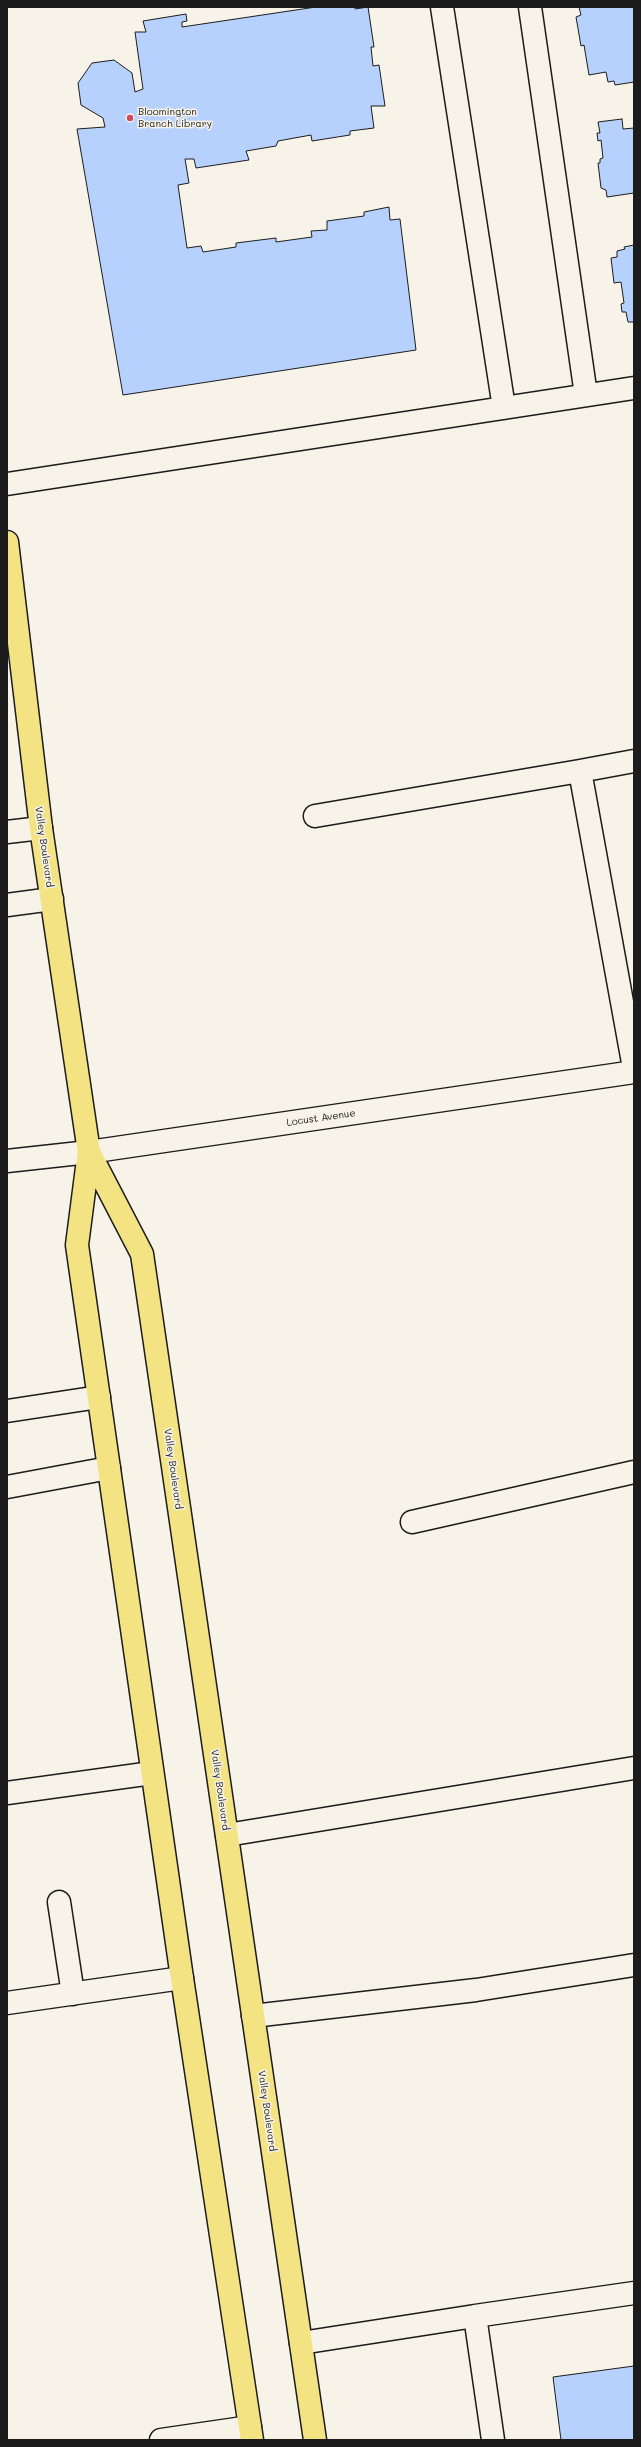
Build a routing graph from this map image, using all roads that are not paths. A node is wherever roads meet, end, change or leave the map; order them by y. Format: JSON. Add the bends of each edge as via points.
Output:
{"nodes":[{"id":1,"x":442,"y":7,"type":"edge"},
{"id":2,"x":530,"y":7,"type":"edge"},
{"id":3,"x":634,"y":388,"type":"edge"},
{"id":4,"x":586,"y":395,"type":"junction"},
{"id":5,"x":504,"y":408,"type":"junction"},
{"id":6,"x":7,"y":484,"type":"edge"},
{"id":7,"x":7,"y":542,"type":"edge"},
{"id":8,"x":634,"y":761,"type":"edge"},
{"id":9,"x":580,"y":771,"type":"junction"},
{"id":10,"x":315,"y":816,"type":"dead end"},
{"id":11,"x":41,"y":828,"type":"junction"},
{"id":12,"x":7,"y":832,"type":"edge"},
{"id":13,"x":52,"y":899,"type":"junction"},
{"id":14,"x":7,"y":905,"type":"edge"},
{"id":15,"x":634,"y":1068,"type":"edge"},
{"id":16,"x":634,"y":1072,"type":"edge"},
{"id":17,"x":89,"y":1152,"type":"junction"},
{"id":18,"x":7,"y":1161,"type":"edge"},
{"id":19,"x":99,"y":1397,"type":"junction"},
{"id":20,"x":7,"y":1411,"type":"edge"},
{"id":21,"x":109,"y":1468,"type":"junction"},
{"id":22,"x":634,"y":1472,"type":"edge"},
{"id":23,"x":7,"y":1487,"type":"edge"},
{"id":24,"x":412,"y":1522,"type":"dead end"},
{"id":25,"x":634,"y":1768,"type":"edge"},
{"id":26,"x":152,"y":1773,"type":"junction"},
{"id":27,"x":7,"y":1793,"type":"edge"},
{"id":28,"x":227,"y":1835,"type":"junction"},
{"id":29,"x":59,"y":1902,"type":"dead end"},
{"id":30,"x":634,"y":1965,"type":"edge"},
{"id":31,"x":182,"y":1978,"type":"junction"},
{"id":32,"x":73,"y":1994,"type":"junction"},
{"id":33,"x":7,"y":2003,"type":"edge"},
{"id":34,"x":253,"y":2016,"type":"junction"},
{"id":35,"x":634,"y":2293,"type":"edge"},
{"id":36,"x":475,"y":2316,"type":"junction"},
{"id":37,"x":301,"y":2343,"type":"junction"},
{"id":38,"x":251,"y":2434,"type":"edge"},
{"id":39,"x":161,"y":2440,"type":"edge"},
{"id":40,"x":316,"y":2440,"type":"edge"},
{"id":41,"x":493,"y":2440,"type":"edge"}],
"edges":[{"from":1,"to":5,"type":"street"},
{"from":2,"to":4,"type":"street"},
{"from":3,"to":4,"type":"street"},
{"from":4,"to":5,"type":"street"},
{"from":5,"to":6,"type":"street"},
{"from":7,"to":11,"type":"main road","name":"Valley Boulevard"},
{"from":8,"to":9,"type":"street"},
{"from":9,"to":10,"type":"street"},
{"from":9,"to":15,"type":"street"},
{"from":11,"to":12,"type":"street"},
{"from":11,"to":13,"type":"main road","name":"Valley Boulevard"},
{"from":13,"to":14,"type":"street"},
{"from":13,"to":17,"type":"main road","name":"Valley Boulevard"},
{"from":16,"to":17,"type":"street","name":"Locust Avenue"},
{"from":17,"to":18,"type":"street","name":"Locust Avenue"},
{"from":17,"to":19,"type":"main road","name":"Valley Boulevard","via":[[77,1245]]},
{"from":17,"to":28,"type":"main road","name":"Valley Boulevard","via":[[142,1254]]},
{"from":19,"to":20,"type":"street"},
{"from":19,"to":21,"type":"main road","name":"Valley Boulevard"},
{"from":21,"to":23,"type":"street"},
{"from":21,"to":26,"type":"main road","name":"Valley Boulevard"},
{"from":22,"to":24,"type":"street"},
{"from":25,"to":28,"type":"street"},
{"from":26,"to":27,"type":"street"},
{"from":26,"to":31,"type":"main road","name":"Valley Boulevard"},
{"from":28,"to":34,"type":"main road","name":"Valley Boulevard"},
{"from":29,"to":32,"type":"street"},
{"from":30,"to":34,"type":"street","via":[[476,1990]]},
{"from":31,"to":32,"type":"street"},
{"from":31,"to":38,"type":"main road","name":"Valley Boulevard"},
{"from":32,"to":33,"type":"street"},
{"from":34,"to":37,"type":"main road","name":"Valley Boulevard"},
{"from":35,"to":36,"type":"street"},
{"from":36,"to":37,"type":"street"},
{"from":36,"to":41,"type":"street"},
{"from":37,"to":40,"type":"main road","name":"Valley Boulevard"},
{"from":38,"to":39,"type":"street"}]}
